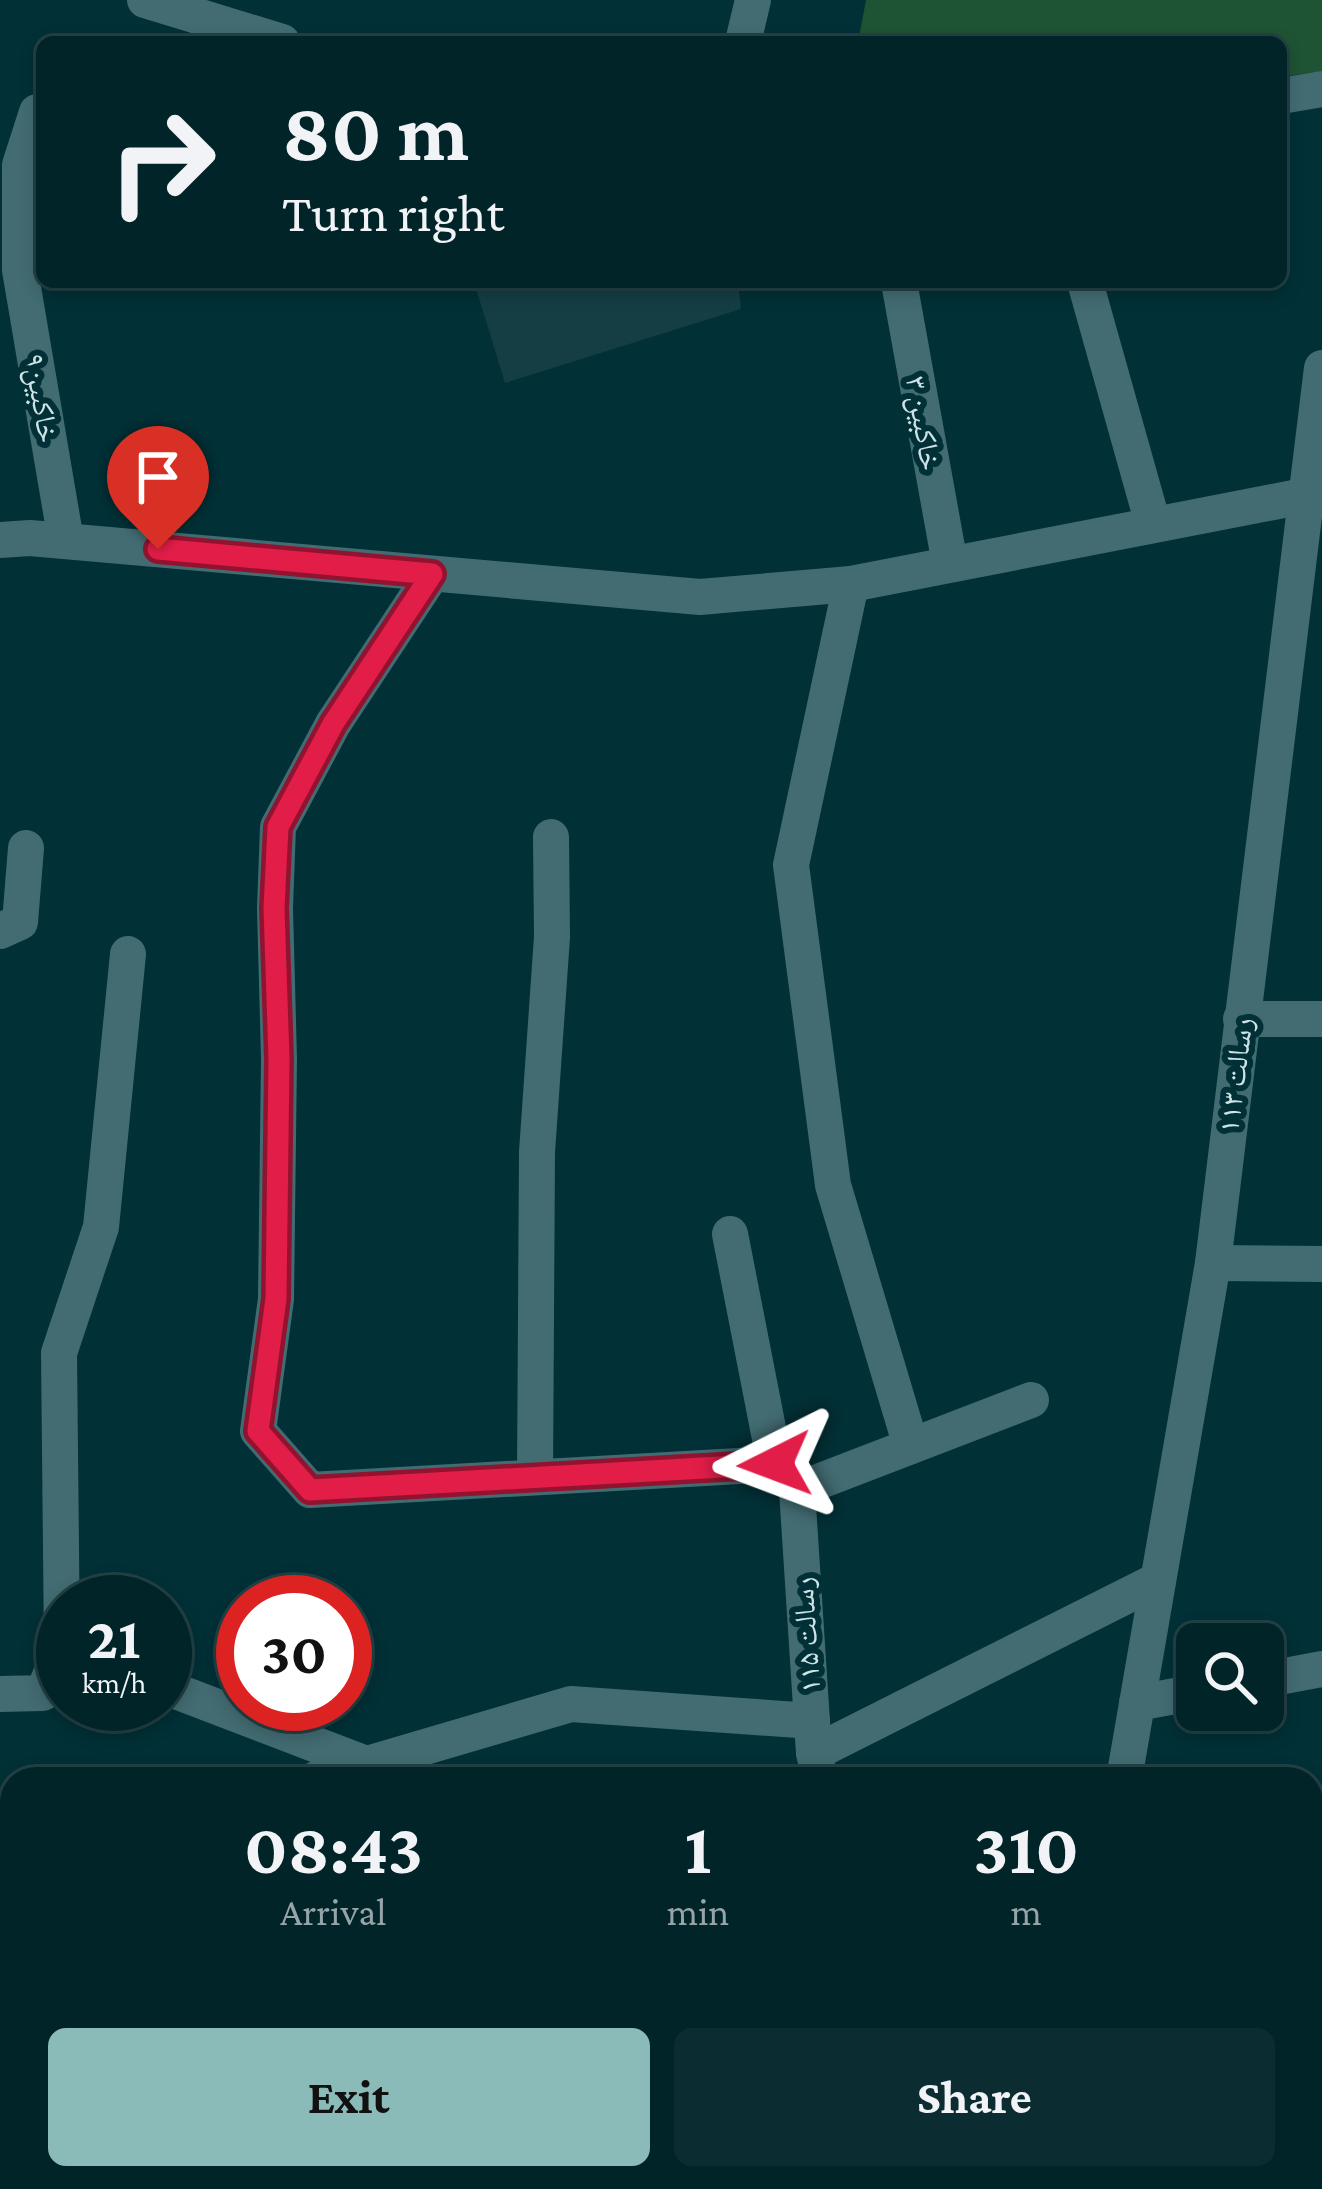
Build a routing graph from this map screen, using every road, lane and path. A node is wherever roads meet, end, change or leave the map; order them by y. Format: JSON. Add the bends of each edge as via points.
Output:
{"nodes":[{"id":1,"x":146,"y":0,"type":"edge"},
{"id":2,"x":753,"y":0,"type":"edge"},
{"id":3,"x":263,"y":36,"type":"edge"},
{"id":4,"x":742,"y":36,"type":"edge"},
{"id":5,"x":1322,"y":89,"type":"edge"},
{"id":6,"x":1287,"y":95,"type":"edge"},
{"id":7,"x":36,"y":115,"type":"edge"},
{"id":8,"x":10,"y":268,"type":"edge"},
{"id":9,"x":899,"y":288,"type":"edge"},
{"id":10,"x":1087,"y":288,"type":"edge"},
{"id":11,"x":1322,"y":368,"type":"edge"},
{"id":12,"x":1309,"y":495,"type":"junction"},
{"id":13,"x":1153,"y":524,"type":"junction"},
{"id":14,"x":0,"y":540,"type":"edge"},
{"id":15,"x":66,"y":541,"type":"junction"},
{"id":16,"x":950,"y":564,"type":"junction"},
{"id":17,"x":432,"y":574,"type":"junction"},
{"id":18,"x":851,"y":584,"type":"junction"},
{"id":19,"x":551,"y":837,"type":"dead end"},
{"id":20,"x":26,"y":848,"type":"dead end"},
{"id":21,"x":0,"y":932,"type":"edge"},
{"id":22,"x":128,"y":954,"type":"dead end"},
{"id":23,"x":1241,"y":1019,"type":"junction"},
{"id":24,"x":1322,"y":1019,"type":"edge"},
{"id":25,"x":730,"y":1234,"type":"dead end"},
{"id":26,"x":1213,"y":1262,"type":"junction"},
{"id":27,"x":1322,"y":1264,"type":"edge"},
{"id":28,"x":1031,"y":1400,"type":"dead end"},
{"id":29,"x":910,"y":1446,"type":"junction"},
{"id":30,"x":535,"y":1477,"type":"junction"},
{"id":31,"x":786,"y":1477,"type":"junction"},
{"id":32,"x":62,"y":1575,"type":"edge"},
{"id":33,"x":1158,"y":1580,"type":"junction"},
{"id":34,"x":1322,"y":1669,"type":"edge"},
{"id":35,"x":1284,"y":1676,"type":"edge"},
{"id":36,"x":36,"y":1693,"type":"edge"},
{"id":37,"x":0,"y":1694,"type":"edge"},
{"id":38,"x":1176,"y":1696,"type":"edge"},
{"id":39,"x":192,"y":1697,"type":"edge"},
{"id":40,"x":1137,"y":1703,"type":"junction"},
{"id":41,"x":815,"y":1751,"type":"edge"},
{"id":42,"x":436,"y":1762,"type":"edge"},
{"id":43,"x":369,"y":1765,"type":"junction"},
{"id":44,"x":361,"y":1767,"type":"edge"},
{"id":45,"x":1126,"y":1767,"type":"edge"}],
"edges":[{"from":1,"to":3,"type":"street"},
{"from":2,"to":4,"type":"street"},
{"from":5,"to":6,"type":"street"},
{"from":7,"to":8,"type":"street","name":"خاکبین۹","via":[[20,165]]},
{"from":8,"to":15,"type":"street","name":"خاکبین۹"},
{"from":9,"to":16,"type":"street","name":"خاکبین ۳"},
{"from":10,"to":13,"type":"street"},
{"from":11,"to":12,"type":"street","name":"رسالت ۱۱۳"},
{"from":12,"to":13,"type":"street"},
{"from":12,"to":23,"type":"street","name":"رسالت ۱۱۳"},
{"from":13,"to":16,"type":"street"},
{"from":14,"to":15,"type":"street"},
{"from":15,"to":17,"type":"street"},
{"from":16,"to":18,"type":"street"},
{"from":17,"to":18,"type":"street","via":[[700,597]]},
{"from":17,"to":30,"type":"street","via":[[333,724],[278,827],[276,1299],[258,1431],[310,1490]]},
{"from":18,"to":29,"type":"street","via":[[791,865],[833,1185]]},
{"from":19,"to":30,"type":"street","via":[[537,1152]]},
{"from":20,"to":21,"type":"street","via":[[20,922]]},
{"from":22,"to":32,"type":"street","via":[[101,1227],[59,1353]]},
{"from":23,"to":24,"type":"street"},
{"from":23,"to":26,"type":"street","name":"رسالت ۱۱۳"},
{"from":25,"to":31,"type":"street","name":"رسالت ۱۱۵"},
{"from":26,"to":27,"type":"street"},
{"from":26,"to":33,"type":"street","name":"رسالت ۱۱۳"},
{"from":28,"to":29,"type":"street"},
{"from":29,"to":31,"type":"street"},
{"from":30,"to":31,"type":"street"},
{"from":31,"to":41,"type":"street","name":"رسالت ۱۱۵"},
{"from":33,"to":40,"type":"street","name":"رسالت ۱۱۳"},
{"from":33,"to":41,"type":"street"},
{"from":34,"to":35,"type":"street"},
{"from":36,"to":37,"type":"street"},
{"from":38,"to":40,"type":"street"},
{"from":39,"to":43,"type":"street"},
{"from":40,"to":45,"type":"street","name":"رسالت ۱۱۳"},
{"from":41,"to":42,"type":"street","via":[[571,1704]]},
{"from":42,"to":43,"type":"street"},
{"from":43,"to":44,"type":"street"}]}
